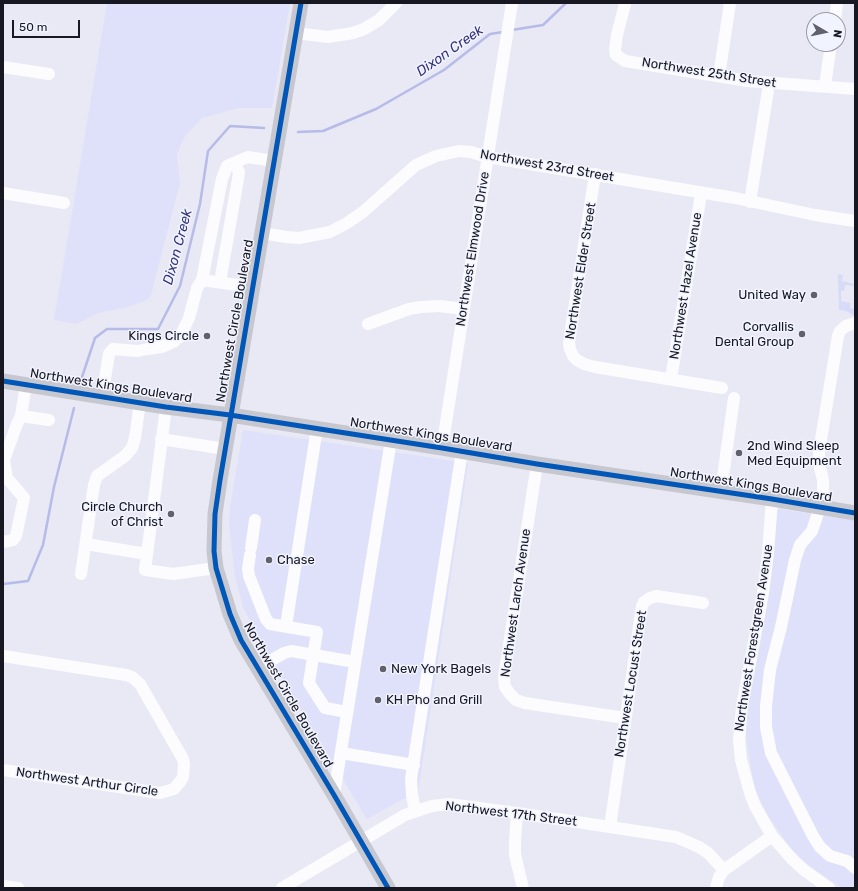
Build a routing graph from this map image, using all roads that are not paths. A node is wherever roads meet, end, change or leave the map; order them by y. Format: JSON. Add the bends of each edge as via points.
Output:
{"nodes":[{"id":1,"x":301,"y":3,"type":"edge"},
{"id":2,"x":396,"y":3,"type":"edge"},
{"id":3,"x":730,"y":3,"type":"edge"},
{"id":4,"x":625,"y":4,"type":"dead end"},
{"id":5,"x":512,"y":6,"type":"edge"},
{"id":6,"x":296,"y":33,"type":"junction"},
{"id":7,"x":830,"y":52,"type":"edge"},
{"id":8,"x":3,"y":67,"type":"edge"},
{"id":9,"x":49,"y":74,"type":"dead end"},
{"id":10,"x":719,"y":76,"type":"junction"},
{"id":11,"x":769,"y":84,"type":"junction"},
{"id":12,"x":825,"y":86,"type":"junction"},
{"id":13,"x":855,"y":89,"type":"edge"},
{"id":14,"x":488,"y":157,"type":"junction"},
{"id":15,"x":274,"y":161,"type":"junction"},
{"id":16,"x":235,"y":164,"type":"junction"},
{"id":17,"x":595,"y":174,"type":"junction"},
{"id":18,"x":3,"y":193,"type":"edge"},
{"id":19,"x":701,"y":194,"type":"junction"},
{"id":20,"x":750,"y":202,"type":"junction"},
{"id":21,"x":64,"y":203,"type":"dead end"},
{"id":22,"x":855,"y":221,"type":"edge"},
{"id":23,"x":262,"y":233,"type":"junction"},
{"id":24,"x":202,"y":280,"type":"junction"},
{"id":25,"x":220,"y":282,"type":"junction"},
{"id":26,"x":252,"y":287,"type":"junction"},
{"id":27,"x":464,"y":309,"type":"junction"},
{"id":28,"x":855,"y":323,"type":"edge"},
{"id":29,"x":368,"y":324,"type":"dead end"},
{"id":30,"x":671,"y":379,"type":"junction"},
{"id":31,"x":3,"y":381,"type":"edge"},
{"id":32,"x":26,"y":384,"type":"junction"},
{"id":33,"x":722,"y":388,"type":"dead end"},
{"id":34,"x":102,"y":396,"type":"junction"},
{"id":35,"x":734,"y":398,"type":"dead end"},
{"id":36,"x":140,"y":402,"type":"junction"},
{"id":37,"x":166,"y":407,"type":"junction"},
{"id":38,"x":230,"y":415,"type":"junction"},
{"id":39,"x":21,"y":416,"type":"junction"},
{"id":40,"x":49,"y":420,"type":"dead end"},
{"id":41,"x":317,"y":428,"type":"junction"},
{"id":42,"x":161,"y":439,"type":"junction"},
{"id":43,"x":390,"y":440,"type":"junction"},
{"id":44,"x":442,"y":448,"type":"junction"},
{"id":45,"x":225,"y":449,"type":"junction"},
{"id":46,"x":462,"y":451,"type":"junction"},
{"id":47,"x":4,"y":460,"type":"edge"},
{"id":48,"x":537,"y":464,"type":"junction"},
{"id":49,"x":721,"y":491,"type":"junction"},
{"id":50,"x":772,"y":499,"type":"junction"},
{"id":51,"x":820,"y":507,"type":"junction"},
{"id":52,"x":855,"y":513,"type":"edge"},
{"id":53,"x":255,"y":520,"type":"dead end"},
{"id":54,"x":3,"y":542,"type":"edge"},
{"id":55,"x":86,"y":544,"type":"junction"},
{"id":56,"x":147,"y":554,"type":"junction"},
{"id":57,"x":216,"y":568,"type":"junction"},
{"id":58,"x":81,"y":574,"type":"dead end"},
{"id":59,"x":703,"y":603,"type":"dead end"},
{"id":60,"x":286,"y":626,"type":"junction"},
{"id":61,"x":313,"y":655,"type":"junction"},
{"id":62,"x":3,"y":656,"type":"edge"},
{"id":63,"x":355,"y":662,"type":"junction"},
{"id":64,"x":258,"y":668,"type":"junction"},
{"id":65,"x":347,"y":712,"type":"junction"},
{"id":66,"x":625,"y":718,"type":"junction"},
{"id":67,"x":340,"y":753,"type":"junction"},
{"id":68,"x":414,"y":766,"type":"junction"},
{"id":69,"x":3,"y":770,"type":"edge"},
{"id":70,"x":334,"y":795,"type":"junction"},
{"id":71,"x":415,"y":810,"type":"junction"},
{"id":72,"x":517,"y":813,"type":"junction"},
{"id":73,"x":610,"y":827,"type":"junction"},
{"id":74,"x":772,"y":836,"type":"junction"},
{"id":75,"x":361,"y":842,"type":"junction"},
{"id":76,"x":855,"y":868,"type":"edge"},
{"id":77,"x":724,"y":870,"type":"junction"},
{"id":78,"x":3,"y":886,"type":"edge"},
{"id":79,"x":18,"y":888,"type":"edge"},
{"id":80,"x":282,"y":888,"type":"edge"},
{"id":81,"x":388,"y":888,"type":"edge"},
{"id":82,"x":523,"y":888,"type":"edge"},
{"id":83,"x":716,"y":888,"type":"edge"},
{"id":84,"x":829,"y":888,"type":"edge"}],
"edges":[{"from":1,"to":6,"type":"main road","name":"Northwest Circle Boulevard"},
{"from":2,"to":6,"type":"street","via":[[379,20],[352,33],[328,37]]},
{"from":3,"to":10,"type":"street"},
{"from":4,"to":10,"type":"street","name":"Northwest 25th Street","via":[[616,45],[616,55],[621,59]]},
{"from":5,"to":14,"type":"street","name":"Northwest Elmwood Drive"},
{"from":6,"to":15,"type":"main road","name":"Northwest Circle Boulevard"},
{"from":7,"to":12,"type":"street"},
{"from":8,"to":9,"type":"street"},
{"from":10,"to":11,"type":"street","name":"Northwest 25th Street"},
{"from":11,"to":12,"type":"street","name":"Northwest 25th Street"},
{"from":11,"to":20,"type":"street"},
{"from":12,"to":13,"type":"street","name":"Northwest 25th Street"},
{"from":14,"to":17,"type":"street","name":"Northwest 23rd Street"},
{"from":14,"to":23,"type":"street","name":"Northwest 23rd Street","via":[[458,151],[425,160],[392,185],[363,212],[330,232],[299,238]]},
{"from":14,"to":27,"type":"street","name":"Northwest Elmwood Drive"},
{"from":15,"to":16,"type":"street","via":[[248,157]]},
{"from":15,"to":23,"type":"main road","name":"Northwest Circle Boulevard"},
{"from":16,"to":24,"type":"street","via":[[227,166],[224,174]]},
{"from":16,"to":25,"type":"street","via":[[239,172]]},
{"from":17,"to":19,"type":"street","name":"Northwest 23rd Street"},
{"from":17,"to":30,"type":"street","name":"Northwest Elder Street","via":[[570,349],[573,356],[584,364]]},
{"from":18,"to":21,"type":"street"},
{"from":19,"to":20,"type":"street","name":"Northwest 23rd Street"},
{"from":19,"to":30,"type":"street","name":"Northwest Hazel Avenue"},
{"from":20,"to":22,"type":"street","name":"Northwest 23rd Street"},
{"from":23,"to":26,"type":"main road","name":"Northwest Circle Boulevard"},
{"from":24,"to":25,"type":"street"},
{"from":24,"to":34,"type":"street","via":[[197,288],[189,318],[178,339],[162,347],[147,350],[112,349]]},
{"from":25,"to":26,"type":"street"},
{"from":26,"to":38,"type":"main road","name":"Northwest Circle Boulevard"},
{"from":27,"to":29,"type":"street","via":[[421,307]]},
{"from":27,"to":44,"type":"street","name":"Northwest Elmwood Drive"},
{"from":28,"to":51,"type":"street","via":[[846,326],[838,336],[819,452],[823,480]]},
{"from":30,"to":33,"type":"street","name":"Northwest Elder Street"},
{"from":31,"to":32,"type":"main road","name":"Northwest Kings Boulevard"},
{"from":32,"to":34,"type":"main road","name":"Northwest Kings Boulevard"},
{"from":32,"to":39,"type":"street"},
{"from":34,"to":36,"type":"main road","name":"Northwest Kings Boulevard"},
{"from":35,"to":49,"type":"street"},
{"from":36,"to":37,"type":"main road","name":"Northwest Kings Boulevard"},
{"from":36,"to":55,"type":"street","via":[[132,448],[97,476]]},
{"from":37,"to":38,"type":"main road","name":"Northwest Kings Boulevard"},
{"from":37,"to":42,"type":"street"},
{"from":38,"to":41,"type":"main road","name":"Northwest Kings Boulevard"},
{"from":38,"to":45,"type":"main road","name":"Northwest Circle Boulevard"},
{"from":39,"to":40,"type":"street"},
{"from":39,"to":47,"type":"street"},
{"from":41,"to":43,"type":"main road","name":"Northwest Kings Boulevard"},
{"from":41,"to":60,"type":"street"},
{"from":42,"to":45,"type":"street"},
{"from":42,"to":56,"type":"street"},
{"from":43,"to":44,"type":"main road","name":"Northwest Kings Boulevard"},
{"from":43,"to":63,"type":"street"},
{"from":44,"to":46,"type":"main road","name":"Northwest Kings Boulevard"},
{"from":45,"to":57,"type":"main road","name":"Northwest Circle Boulevard","via":[[215,514]]},
{"from":46,"to":48,"type":"main road","name":"Northwest Kings Boulevard"},
{"from":46,"to":68,"type":"street"},
{"from":47,"to":54,"type":"street","via":[[7,478],[24,498],[16,536],[13,540]]},
{"from":48,"to":49,"type":"main road","name":"Northwest Kings Boulevard"},
{"from":48,"to":66,"type":"street","name":"Northwest Larch Avenue","via":[[504,677],[506,687],[516,700],[526,703]]},
{"from":49,"to":50,"type":"main road","name":"Northwest Kings Boulevard"},
{"from":50,"to":51,"type":"main road","name":"Northwest Kings Boulevard"},
{"from":50,"to":74,"type":"street","name":"Northwest Forestgreen Avenue","via":[[763,592],[742,707],[739,740],[741,760],[750,793]]},
{"from":51,"to":52,"type":"main road","name":"Northwest Kings Boulevard"},
{"from":51,"to":76,"type":"street","via":[[812,531],[800,545],[795,560],[770,670],[766,727],[770,753],[820,847],[830,856]]},
{"from":53,"to":60,"type":"street","via":[[248,576],[270,624]]},
{"from":55,"to":56,"type":"street"},
{"from":55,"to":58,"type":"street"},
{"from":56,"to":57,"type":"street","via":[[146,570],[173,574]]},
{"from":57,"to":64,"type":"main road","name":"Northwest Circle Boulevard","via":[[230,614],[241,640]]},
{"from":59,"to":66,"type":"street","name":"Northwest Locust Street","via":[[656,596],[644,602]]},
{"from":60,"to":61,"type":"street","via":[[317,632]]},
{"from":61,"to":63,"type":"street"},
{"from":61,"to":64,"type":"street","via":[[291,651]]},
{"from":61,"to":65,"type":"street","via":[[309,683],[325,708]]},
{"from":62,"to":69,"type":"street","name":"Northwest Arthur Circle","via":[[132,677],[140,684],[184,765],[183,777],[174,789],[160,793]]},
{"from":63,"to":65,"type":"street"},
{"from":64,"to":70,"type":"main road","name":"Northwest Circle Boulevard"},
{"from":65,"to":67,"type":"street"},
{"from":66,"to":73,"type":"street","name":"Northwest Locust Street"},
{"from":67,"to":68,"type":"street"},
{"from":67,"to":70,"type":"street"},
{"from":68,"to":71,"type":"street","via":[[411,779]]},
{"from":70,"to":75,"type":"main road","name":"Northwest Circle Boulevard"},
{"from":71,"to":72,"type":"street","name":"Northwest 17th Street","via":[[448,804]]},
{"from":71,"to":75,"type":"street","name":"Northwest 17th Street"},
{"from":72,"to":73,"type":"street","name":"Northwest 17th Street"},
{"from":72,"to":82,"type":"street","via":[[516,855]]},
{"from":73,"to":77,"type":"street","name":"Northwest 17th Street","via":[[676,837],[690,842],[708,853]]},
{"from":74,"to":77,"type":"street"},
{"from":74,"to":84,"type":"street","name":"Northwest Forestgreen Avenue","via":[[804,870]]},
{"from":75,"to":80,"type":"street","name":"Northwest 17th Street"},
{"from":75,"to":81,"type":"main road","name":"Northwest Circle Boulevard"},
{"from":77,"to":83,"type":"street"},
{"from":78,"to":79,"type":"street"}]}
